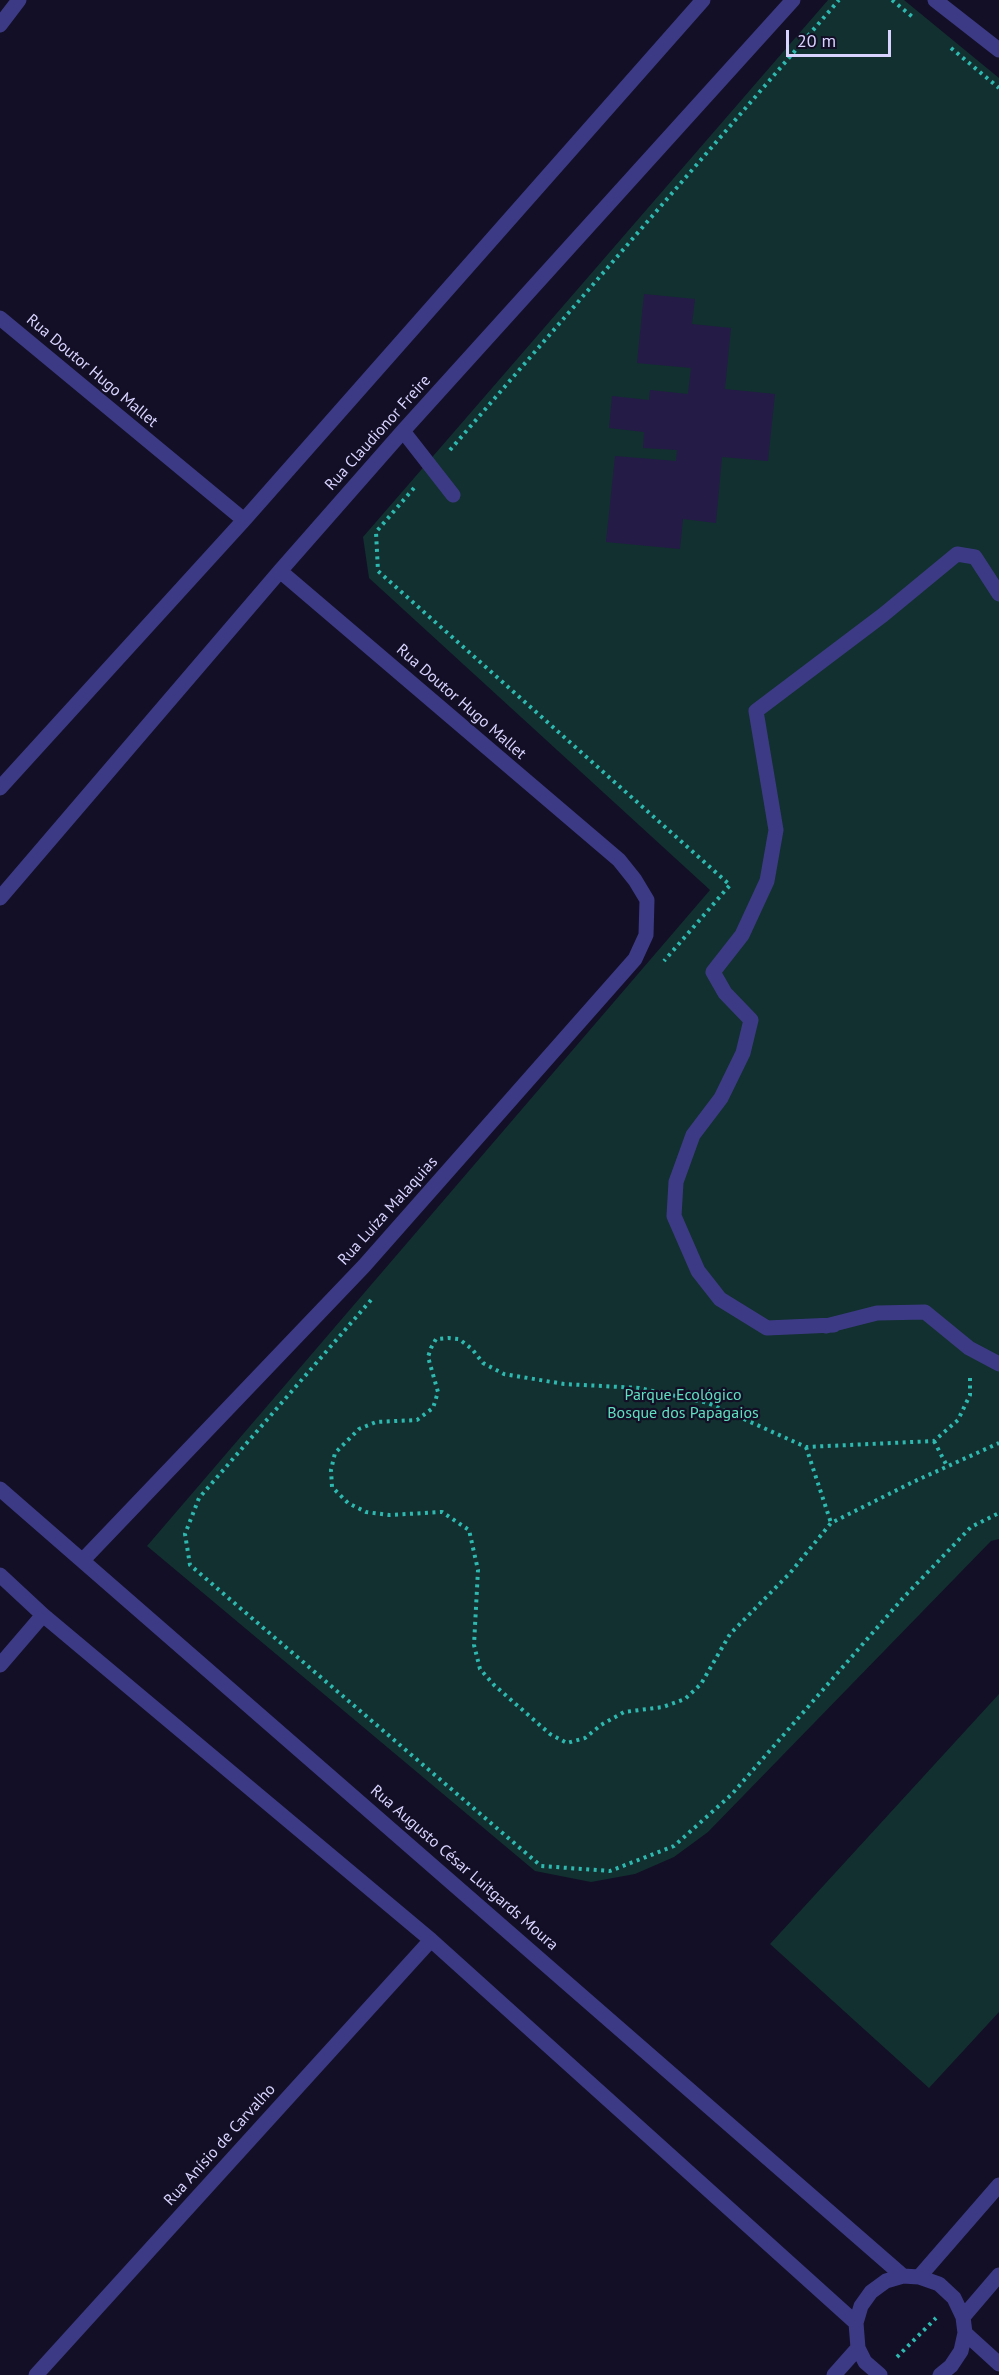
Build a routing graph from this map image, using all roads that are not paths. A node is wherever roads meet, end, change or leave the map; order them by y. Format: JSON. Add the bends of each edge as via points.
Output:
{"nodes":[{"id":1,"x":19,"y":0,"type":"edge"},
{"id":2,"x":703,"y":0,"type":"edge"},
{"id":3,"x":793,"y":0,"type":"edge"},
{"id":4,"x":935,"y":0,"type":"edge"},
{"id":5,"x":0,"y":25,"type":"edge"},
{"id":6,"x":999,"y":50,"type":"edge"},
{"id":7,"x":0,"y":318,"type":"edge"},
{"id":8,"x":403,"y":431,"type":"junction"},
{"id":9,"x":453,"y":495,"type":"dead end"},
{"id":10,"x":244,"y":520,"type":"junction"},
{"id":11,"x":280,"y":571,"type":"junction"},
{"id":12,"x":999,"y":594,"type":"edge"},
{"id":13,"x":0,"y":788,"type":"edge"},
{"id":14,"x":619,"y":860,"type":"joint"},
{"id":15,"x":0,"y":898,"type":"edge"},
{"id":16,"x":834,"y":1326,"type":"junction"},
{"id":17,"x":796,"y":1330,"type":"dead end"},
{"id":18,"x":999,"y":1364,"type":"edge"},
{"id":19,"x":0,"y":1489,"type":"edge"},
{"id":20,"x":83,"y":1560,"type":"junction"},
{"id":21,"x":0,"y":1575,"type":"edge"},
{"id":22,"x":43,"y":1615,"type":"junction"},
{"id":23,"x":0,"y":1665,"type":"edge"},
{"id":24,"x":431,"y":1940,"type":"junction"},
{"id":25,"x":999,"y":2185,"type":"edge"},
{"id":26,"x":903,"y":2276,"type":"junction"},
{"id":27,"x":999,"y":2276,"type":"edge"},
{"id":28,"x":919,"y":2277,"type":"junction"},
{"id":29,"x":856,"y":2323,"type":"junction"},
{"id":30,"x":964,"y":2325,"type":"junction"},
{"id":31,"x":858,"y":2348,"type":"junction"},
{"id":32,"x":999,"y":2364,"type":"edge"},
{"id":33,"x":36,"y":2375,"type":"edge"},
{"id":34,"x":834,"y":2375,"type":"edge"},
{"id":35,"x":880,"y":2375,"type":"edge"},
{"id":36,"x":940,"y":2375,"type":"edge"}],
"edges":[{"from":1,"to":5,"type":"street"},
{"from":2,"to":10,"type":"street"},
{"from":3,"to":8,"type":"street","name":"Rua Claudionor Freire"},
{"from":4,"to":6,"type":"street"},
{"from":7,"to":10,"type":"street","name":"Rua Doutor Hugo Mallet"},
{"from":8,"to":9,"type":"street"},
{"from":8,"to":11,"type":"street","name":"Rua Claudionor Freire"},
{"from":10,"to":13,"type":"street"},
{"from":11,"to":14,"type":"street","name":"Rua Doutor Hugo Mallet"},
{"from":11,"to":15,"type":"street","name":"Rua Claudionor Freire"},
{"from":12,"to":16,"type":"street","via":[[975,557],[957,555],[756,711],[776,830],[767,881],[742,935],[714,972],[725,993],[751,1020],[743,1053],[721,1098],[693,1135],[676,1182],[674,1216],[698,1271],[720,1299],[767,1328]]},
{"from":14,"to":20,"type":"street","name":"Rua Luíza Malaquias","via":[[647,900],[646,935],[635,959],[364,1266]]},
{"from":16,"to":17,"type":"street"},
{"from":16,"to":18,"type":"street","via":[[877,1313],[925,1312],[969,1348]]},
{"from":19,"to":20,"type":"street","name":"Rua Augusto César Luitgards Moura"},
{"from":20,"to":26,"type":"street","name":"Rua Augusto César Luitgards Moura"},
{"from":21,"to":22,"type":"street"},
{"from":22,"to":23,"type":"street"},
{"from":22,"to":24,"type":"street"},
{"from":24,"to":29,"type":"street"},
{"from":24,"to":33,"type":"street","name":"Rua Anísio de Carvalho"},
{"from":25,"to":28,"type":"street"},
{"from":26,"to":28,"type":"street"},
{"from":26,"to":29,"type":"street","via":[[886,2281],[871,2292]]},
{"from":27,"to":30,"type":"street"},
{"from":28,"to":30,"type":"street","via":[[939,2284],[954,2298]]},
{"from":29,"to":31,"type":"street"},
{"from":30,"to":32,"type":"street"},
{"from":30,"to":36,"type":"street","via":[[961,2350]]},
{"from":31,"to":34,"type":"street"},
{"from":31,"to":35,"type":"street","via":[[865,2362]]}]}
